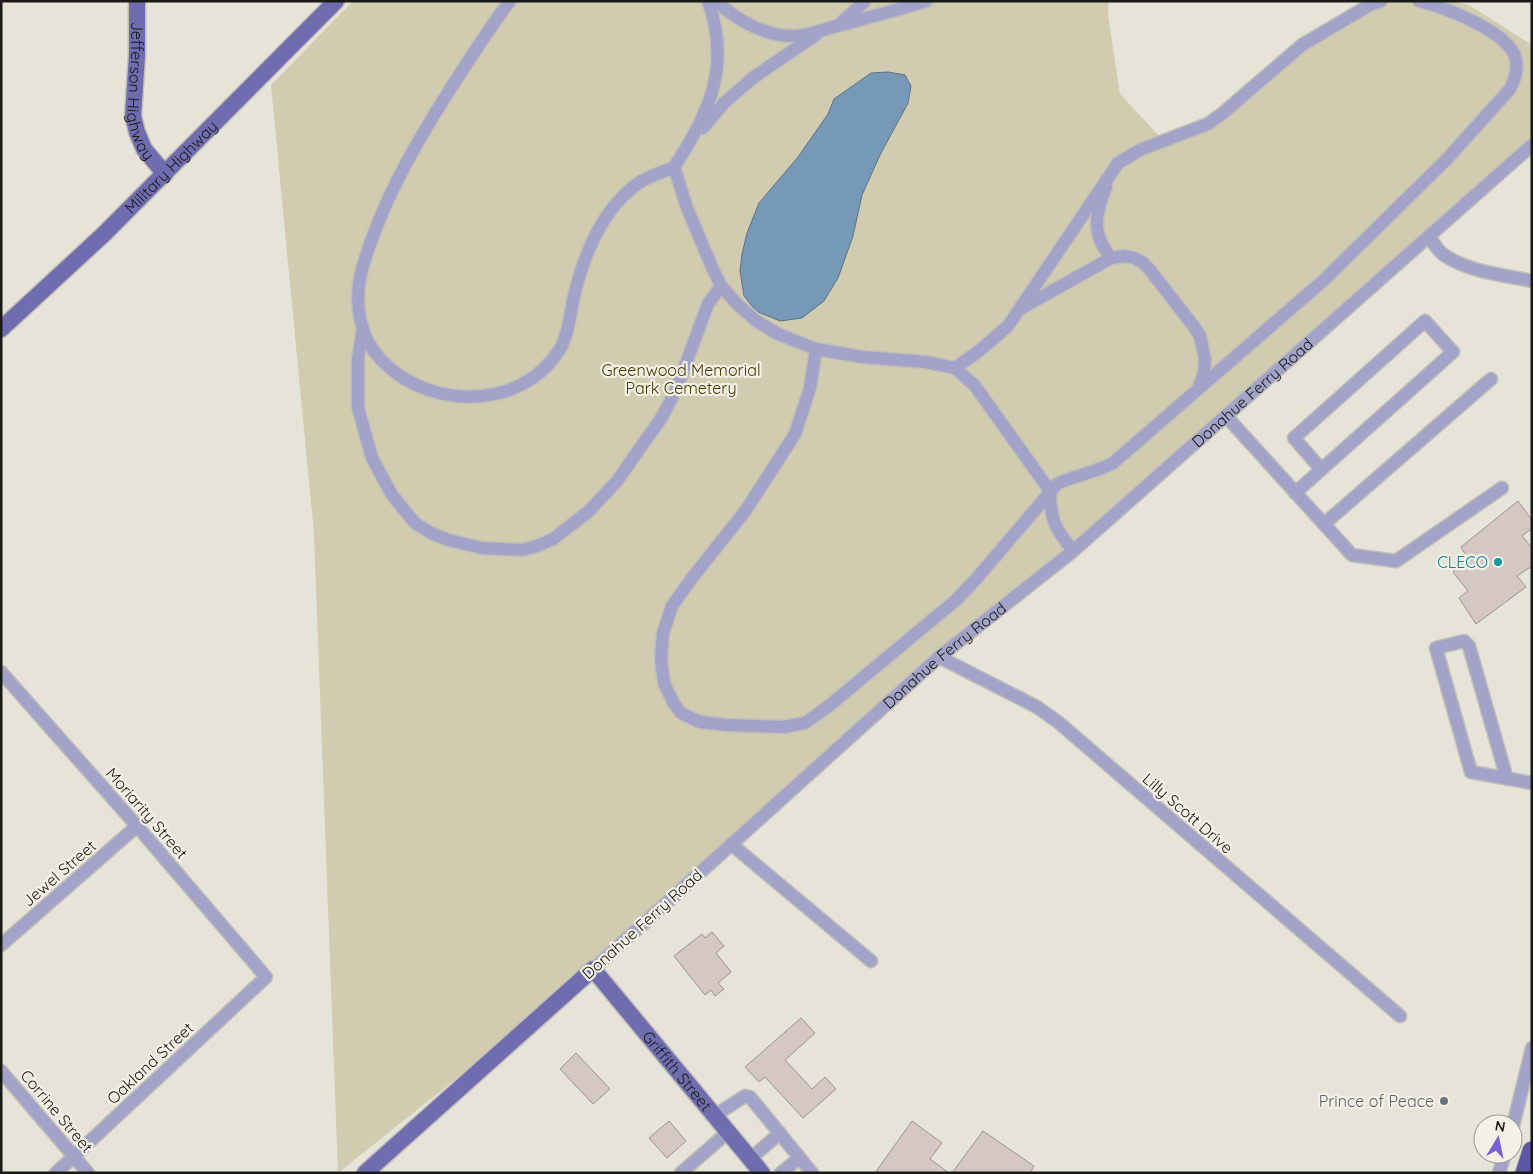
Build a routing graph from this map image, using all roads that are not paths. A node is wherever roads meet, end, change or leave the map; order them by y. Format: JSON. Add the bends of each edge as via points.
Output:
{"nodes":[{"id":1,"x":137,"y":1,"type":"edge"},
{"id":2,"x":336,"y":1,"type":"edge"},
{"id":3,"x":510,"y":1,"type":"edge"},
{"id":4,"x":708,"y":1,"type":"edge"},
{"id":5,"x":717,"y":1,"type":"edge"},
{"id":6,"x":865,"y":1,"type":"edge"},
{"id":7,"x":926,"y":1,"type":"edge"},
{"id":8,"x":1381,"y":1,"type":"edge"},
{"id":9,"x":1419,"y":1,"type":"edge"},
{"id":10,"x":838,"y":25,"type":"junction"},
{"id":11,"x":822,"y":31,"type":"junction"},
{"id":12,"x":691,"y":141,"type":"junction"},
{"id":13,"x":1532,"y":145,"type":"edge"},
{"id":14,"x":1118,"y":162,"type":"junction"},
{"id":15,"x":674,"y":167,"type":"junction"},
{"id":16,"x":165,"y":174,"type":"junction"},
{"id":17,"x":1429,"y":237,"type":"junction"},
{"id":18,"x":1111,"y":258,"type":"junction"},
{"id":19,"x":1532,"y":281,"type":"edge"},
{"id":20,"x":721,"y":286,"type":"junction"},
{"id":21,"x":1017,"y":311,"type":"junction"},
{"id":22,"x":1,"y":329,"type":"edge"},
{"id":23,"x":363,"y":329,"type":"junction"},
{"id":24,"x":816,"y":349,"type":"junction"},
{"id":25,"x":955,"y":368,"type":"junction"},
{"id":26,"x":1491,"y":378,"type":"dead end"},
{"id":27,"x":1198,"y":388,"type":"junction"},
{"id":28,"x":1226,"y":416,"type":"junction"},
{"id":29,"x":1321,"y":469,"type":"junction"},
{"id":30,"x":1502,"y":488,"type":"dead end"},
{"id":31,"x":1050,"y":491,"type":"junction"},
{"id":32,"x":1295,"y":493,"type":"junction"},
{"id":33,"x":1324,"y":524,"type":"junction"},
{"id":34,"x":1073,"y":552,"type":"junction"},
{"id":35,"x":939,"y":657,"type":"junction"},
{"id":36,"x":1,"y":672,"type":"edge"},
{"id":37,"x":1506,"y":779,"type":"junction"},
{"id":38,"x":1532,"y":783,"type":"edge"},
{"id":39,"x":137,"y":826,"type":"junction"},
{"id":40,"x":731,"y":844,"type":"junction"},
{"id":41,"x":1,"y":945,"type":"edge"},
{"id":42,"x":872,"y":961,"type":"dead end"},
{"id":43,"x":593,"y":969,"type":"junction"},
{"id":44,"x":266,"y":977,"type":"joint"},
{"id":45,"x":1400,"y":1016,"type":"dead end"},
{"id":46,"x":1532,"y":1048,"type":"edge"},
{"id":47,"x":1,"y":1071,"type":"edge"},
{"id":48,"x":1516,"y":1114,"type":"edge"},
{"id":49,"x":714,"y":1116,"type":"junction"},
{"id":50,"x":728,"y":1132,"type":"junction"},
{"id":51,"x":780,"y":1133,"type":"junction"},
{"id":52,"x":1532,"y":1151,"type":"edge"},
{"id":53,"x":75,"y":1156,"type":"junction"},
{"id":54,"x":799,"y":1158,"type":"junction"},
{"id":55,"x":750,"y":1159,"type":"junction"},
{"id":56,"x":56,"y":1173,"type":"edge"},
{"id":57,"x":88,"y":1173,"type":"edge"},
{"id":58,"x":365,"y":1173,"type":"edge"},
{"id":59,"x":681,"y":1173,"type":"edge"},
{"id":60,"x":762,"y":1173,"type":"edge"},
{"id":61,"x":781,"y":1173,"type":"edge"},
{"id":62,"x":812,"y":1173,"type":"edge"},
{"id":63,"x":1525,"y":1173,"type":"edge"}],
"edges":[{"from":1,"to":16,"type":"main road","name":"Jefferson Highway","via":[[133,116],[144,148]]},
{"from":2,"to":16,"type":"main road","name":"Military Highway"},
{"from":3,"to":23,"type":"street","via":[[424,130],[388,196],[360,278],[358,295]]},
{"from":4,"to":12,"type":"street","via":[[716,30],[717,69],[706,111]]},
{"from":5,"to":11,"type":"street","via":[[737,18],[757,28],[796,36]]},
{"from":6,"to":10,"type":"street"},
{"from":7,"to":10,"type":"street"},
{"from":8,"to":14,"type":"street","via":[[1302,45],[1208,124]]},
{"from":9,"to":27,"type":"street","via":[[1450,10],[1504,41],[1514,52],[1517,64],[1510,89],[1447,159],[1325,279]]},
{"from":10,"to":11,"type":"street"},
{"from":11,"to":12,"type":"street","via":[[754,77],[724,103]]},
{"from":12,"to":15,"type":"street"},
{"from":13,"to":17,"type":"street","name":"Donahue Ferry Road"},
{"from":14,"to":18,"type":"street","via":[[1100,203],[1097,219],[1097,235]]},
{"from":14,"to":21,"type":"street"},
{"from":15,"to":20,"type":"street","via":[[687,208]]},
{"from":15,"to":23,"type":"street","via":[[641,182],[621,197],[604,221],[584,261],[561,347],[534,378],[514,389],[471,397],[430,391],[396,374],[381,361]]},
{"from":16,"to":22,"type":"main road","name":"Military Highway"},
{"from":17,"to":19,"type":"street","via":[[1443,254],[1460,264]]},
{"from":17,"to":28,"type":"street","name":"Donahue Ferry Road"},
{"from":18,"to":21,"type":"street"},
{"from":18,"to":27,"type":"street","via":[[1124,256],[1142,262],[1195,328],[1205,359]]},
{"from":20,"to":23,"type":"street","via":[[708,304],[676,390],[662,417],[617,482],[588,512],[553,539],[522,550],[482,548],[431,533],[415,523],[392,495],[372,458],[358,408],[358,358]]},
{"from":20,"to":24,"type":"street","via":[[758,322]]},
{"from":21,"to":25,"type":"street","via":[[996,338]]},
{"from":24,"to":25,"type":"street"},
{"from":24,"to":31,"type":"street","via":[[810,388],[795,434],[746,510],[672,606],[663,633],[661,659],[664,683],[681,713],[700,722],[727,725],[783,727],[805,723],[956,600]]},
{"from":25,"to":31,"type":"street","via":[[975,386]]},
{"from":26,"to":33,"type":"street"},
{"from":27,"to":31,"type":"street","via":[[1113,463],[1067,479]]},
{"from":28,"to":32,"type":"street"},
{"from":28,"to":34,"type":"street","name":"Donahue Ferry Road"},
{"from":29,"to":29,"type":"street","via":[[1453,352],[1425,321],[1294,438]]},
{"from":29,"to":32,"type":"street"},
{"from":30,"to":33,"type":"street","via":[[1396,562],[1352,555]]},
{"from":31,"to":34,"type":"street","via":[[1050,511],[1057,531]]},
{"from":32,"to":33,"type":"street"},
{"from":34,"to":35,"type":"street","name":"Donahue Ferry Road"},
{"from":35,"to":40,"type":"street","name":"Donahue Ferry Road"},
{"from":35,"to":45,"type":"street","name":"Lilly Scott Drive","via":[[1037,707],[1058,722]]},
{"from":36,"to":39,"type":"street","name":"Moriarity Street"},
{"from":37,"to":37,"type":"street","via":[[1471,772],[1436,648],[1464,641],[1469,646]]},
{"from":37,"to":38,"type":"street"},
{"from":39,"to":41,"type":"street","name":"Jewel Street"},
{"from":39,"to":44,"type":"street","name":"Moriarity Street"},
{"from":40,"to":42,"type":"street"},
{"from":40,"to":43,"type":"street","name":"Donahue Ferry Road"},
{"from":43,"to":49,"type":"main road","name":"Griffith Street"},
{"from":43,"to":58,"type":"main road","name":"Donahue Ferry Road"},
{"from":44,"to":53,"type":"street","name":"Oakland Street"},
{"from":46,"to":48,"type":"street"},
{"from":47,"to":53,"type":"street","name":"Corrine Street"},
{"from":49,"to":50,"type":"main road","name":"Griffith Street"},
{"from":49,"to":51,"type":"street","via":[[745,1096],[750,1097]]},
{"from":50,"to":55,"type":"main road","name":"Griffith Street"},
{"from":50,"to":59,"type":"street"},
{"from":51,"to":54,"type":"street"},
{"from":51,"to":55,"type":"street"},
{"from":52,"to":63,"type":"highway"},
{"from":53,"to":56,"type":"street","name":"Oakland Street"},
{"from":53,"to":57,"type":"street","name":"Corrine Street"},
{"from":54,"to":61,"type":"street"},
{"from":54,"to":62,"type":"street"},
{"from":55,"to":60,"type":"main road","name":"Griffith Street"}]}
